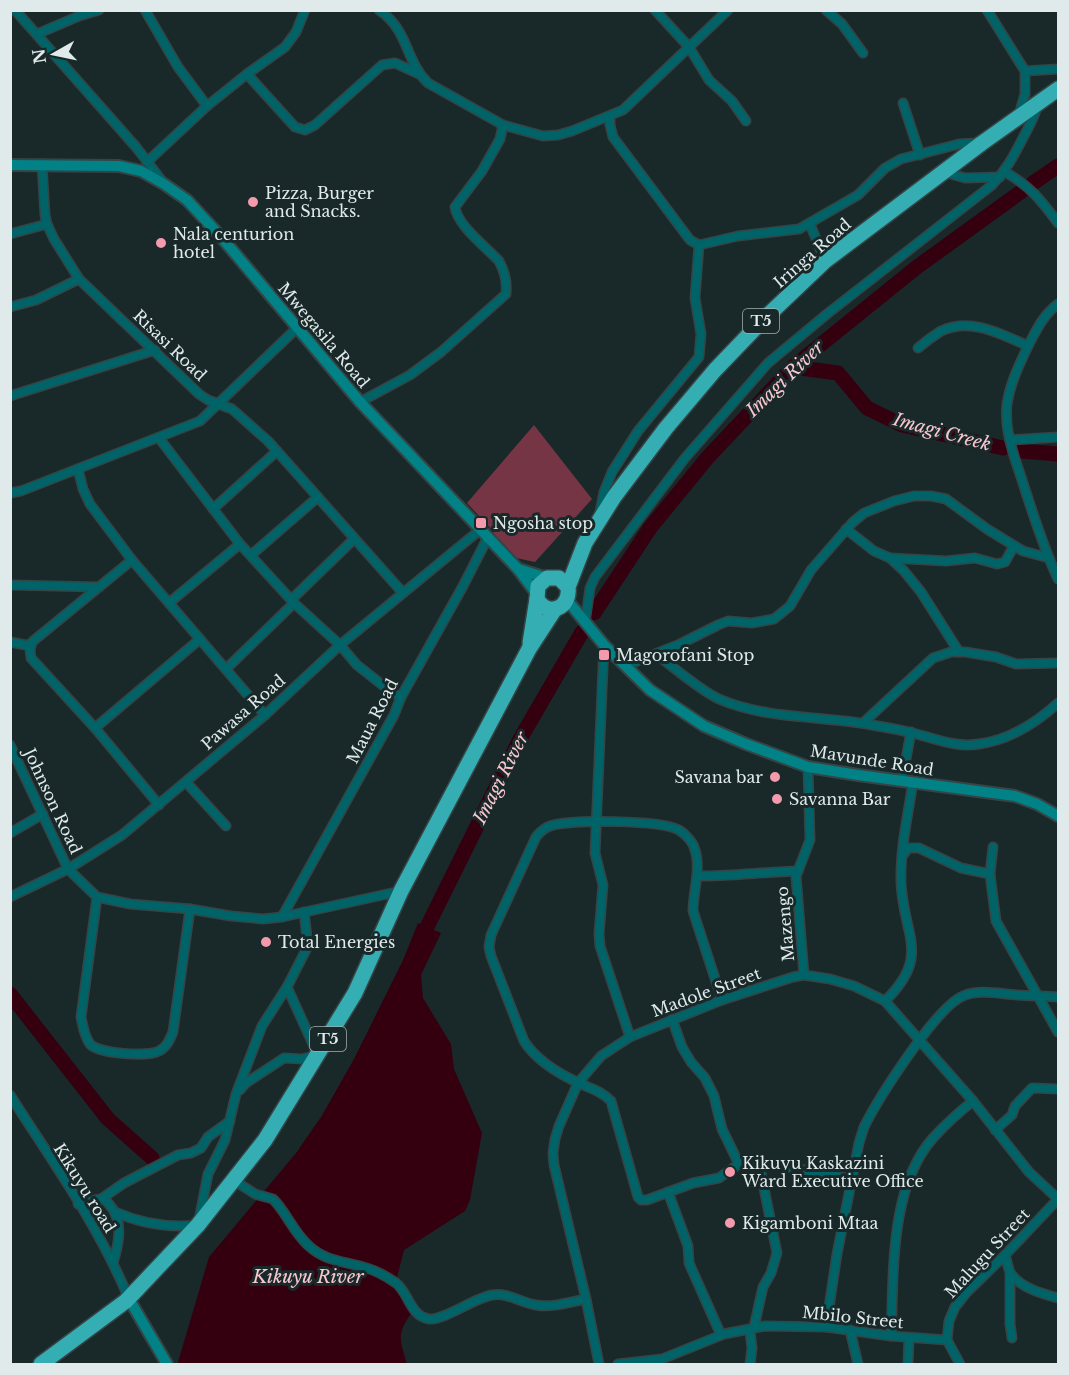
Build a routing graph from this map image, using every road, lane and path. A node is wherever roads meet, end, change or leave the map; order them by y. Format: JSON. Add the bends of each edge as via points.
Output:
{"nodes":[{"id":1,"x":15,"y":10,"type":"edge"},
{"id":2,"x":99,"y":10,"type":"edge"},
{"id":3,"x":145,"y":10,"type":"edge"},
{"id":4,"x":305,"y":10,"type":"edge"},
{"id":5,"x":379,"y":10,"type":"edge"},
{"id":6,"x":655,"y":10,"type":"edge"},
{"id":7,"x":728,"y":10,"type":"edge"},
{"id":8,"x":826,"y":10,"type":"edge"},
{"id":9,"x":987,"y":10,"type":"edge"},
{"id":10,"x":37,"y":34,"type":"junction"},
{"id":11,"x":689,"y":47,"type":"junction"},
{"id":12,"x":863,"y":53,"type":"dead end"},
{"id":13,"x":1059,"y":69,"type":"edge"},
{"id":14,"x":1025,"y":71,"type":"junction"},
{"id":15,"x":247,"y":74,"type":"junction"},
{"id":16,"x":419,"y":74,"type":"junction"},
{"id":17,"x":1059,"y":89,"type":"edge"},
{"id":18,"x":903,"y":103,"type":"dead end"},
{"id":19,"x":1038,"y":104,"type":"junction"},
{"id":20,"x":207,"y":106,"type":"junction"},
{"id":21,"x":610,"y":117,"type":"junction"},
{"id":22,"x":1019,"y":117,"type":"junction"},
{"id":23,"x":746,"y":121,"type":"dead end"},
{"id":24,"x":503,"y":125,"type":"junction"},
{"id":25,"x":982,"y":143,"type":"junction"},
{"id":26,"x":920,"y":155,"type":"junction"},
{"id":27,"x":147,"y":162,"type":"junction"},
{"id":28,"x":42,"y":164,"type":"junction"},
{"id":29,"x":10,"y":165,"type":"edge"},
{"id":30,"x":944,"y":171,"type":"junction"},
{"id":31,"x":1002,"y":174,"type":"junction"},
{"id":32,"x":164,"y":184,"type":"junction"},
{"id":33,"x":1059,"y":223,"type":"edge"},
{"id":34,"x":47,"y":224,"type":"junction"},
{"id":35,"x":810,"y":224,"type":"junction"},
{"id":36,"x":10,"y":234,"type":"edge"},
{"id":37,"x":699,"y":245,"type":"junction"},
{"id":38,"x":825,"y":261,"type":"junction"},
{"id":39,"x":79,"y":279,"type":"junction"},
{"id":40,"x":1059,"y":304,"type":"edge"},
{"id":41,"x":10,"y":307,"type":"edge"},
{"id":42,"x":298,"y":327,"type":"junction"},
{"id":43,"x":1028,"y":346,"type":"junction"},
{"id":44,"x":918,"y":348,"type":"dead end"},
{"id":45,"x":155,"y":350,"type":"junction"},
{"id":46,"x":10,"y":396,"type":"edge"},
{"id":47,"x":360,"y":402,"type":"junction"},
{"id":48,"x":220,"y":403,"type":"junction"},
{"id":49,"x":1059,"y":436,"type":"edge"},
{"id":50,"x":159,"y":438,"type":"junction"},
{"id":51,"x":1010,"y":440,"type":"junction"},
{"id":52,"x":277,"y":451,"type":"junction"},
{"id":53,"x":78,"y":468,"type":"junction"},
{"id":54,"x":10,"y":493,"type":"edge"},
{"id":55,"x":318,"y":497,"type":"junction"},
{"id":56,"x":213,"y":509,"type":"junction"},
{"id":57,"x":598,"y":523,"type":"junction"},
{"id":58,"x":846,"y":529,"type":"junction"},
{"id":59,"x":484,"y":533,"type":"junction"},
{"id":60,"x":354,"y":539,"type":"junction"},
{"id":61,"x":585,"y":543,"type":"junction"},
{"id":62,"x":240,"y":544,"type":"junction"},
{"id":63,"x":1014,"y":546,"type":"junction"},
{"id":64,"x":251,"y":555,"type":"junction"},
{"id":65,"x":890,"y":558,"type":"junction"},
{"id":66,"x":1049,"y":558,"type":"junction"},
{"id":67,"x":132,"y":560,"type":"junction"},
{"id":68,"x":518,"y":569,"type":"junction"},
{"id":69,"x":550,"y":577,"type":"junction"},
{"id":70,"x":1059,"y":579,"type":"edge"},
{"id":71,"x":10,"y":585,"type":"edge"},
{"id":72,"x":99,"y":587,"type":"junction"},
{"id":73,"x":403,"y":593,"type":"junction"},
{"id":74,"x":537,"y":596,"type":"junction"},
{"id":75,"x":293,"y":601,"type":"junction"},
{"id":76,"x":562,"y":601,"type":"junction"},
{"id":77,"x":169,"y":603,"type":"junction"},
{"id":78,"x":585,"y":623,"type":"junction"},
{"id":79,"x":200,"y":639,"type":"junction"},
{"id":80,"x":10,"y":642,"type":"edge"},
{"id":81,"x":340,"y":645,"type":"junction"},
{"id":82,"x":604,"y":645,"type":"junction"},
{"id":83,"x":31,"y":646,"type":"junction"},
{"id":84,"x":529,"y":649,"type":"junction"},
{"id":85,"x":959,"y":652,"type":"junction"},
{"id":86,"x":656,"y":654,"type":"junction"},
{"id":87,"x":1059,"y":663,"type":"edge"},
{"id":88,"x":625,"y":666,"type":"junction"},
{"id":89,"x":225,"y":669,"type":"junction"},
{"id":90,"x":401,"y":697,"type":"junction"},
{"id":91,"x":1059,"y":703,"type":"edge"},
{"id":92,"x":264,"y":715,"type":"junction"},
{"id":93,"x":863,"y":723,"type":"junction"},
{"id":94,"x":95,"y":728,"type":"junction"},
{"id":95,"x":911,"y":732,"type":"junction"},
{"id":96,"x":10,"y":745,"type":"edge"},
{"id":97,"x":808,"y":766,"type":"junction"},
{"id":98,"x":908,"y":781,"type":"junction"},
{"id":99,"x":186,"y":782,"type":"junction"},
{"id":100,"x":159,"y":806,"type":"junction"},
{"id":101,"x":43,"y":814,"type":"junction"},
{"id":102,"x":1059,"y":816,"type":"edge"},
{"id":103,"x":597,"y":822,"type":"junction"},
{"id":104,"x":226,"y":826,"type":"dead end"},
{"id":105,"x":10,"y":833,"type":"edge"},
{"id":106,"x":993,"y":848,"type":"dead end"},
{"id":107,"x":902,"y":857,"type":"junction"},
{"id":108,"x":68,"y":869,"type":"junction"},
{"id":109,"x":798,"y":871,"type":"junction"},
{"id":110,"x":990,"y":874,"type":"junction"},
{"id":111,"x":697,"y":876,"type":"junction"},
{"id":112,"x":401,"y":891,"type":"junction"},
{"id":113,"x":10,"y":897,"type":"edge"},
{"id":114,"x":97,"y":897,"type":"junction"},
{"id":115,"x":190,"y":909,"type":"junction"},
{"id":116,"x":304,"y":912,"type":"junction"},
{"id":117,"x":282,"y":917,"type":"junction"},
{"id":118,"x":804,"y":975,"type":"junction"},
{"id":119,"x":287,"y":987,"type":"junction"},
{"id":120,"x":1039,"y":996,"type":"junction"},
{"id":121,"x":1059,"y":997,"type":"edge"},
{"id":122,"x":722,"y":1000,"type":"junction"},
{"id":123,"x":885,"y":1001,"type":"junction"},
{"id":124,"x":672,"y":1019,"type":"junction"},
{"id":125,"x":1059,"y":1032,"type":"edge"},
{"id":126,"x":630,"y":1037,"type":"junction"},
{"id":127,"x":920,"y":1039,"type":"junction"},
{"id":128,"x":318,"y":1055,"type":"junction"},
{"id":129,"x":578,"y":1083,"type":"junction"},
{"id":130,"x":1059,"y":1089,"type":"edge"},
{"id":131,"x":236,"y":1094,"type":"junction"},
{"id":132,"x":10,"y":1095,"type":"edge"},
{"id":133,"x":973,"y":1101,"type":"junction"},
{"id":134,"x":230,"y":1121,"type":"junction"},
{"id":135,"x":995,"y":1130,"type":"junction"},
{"id":136,"x":759,"y":1162,"type":"junction"},
{"id":137,"x":739,"y":1164,"type":"junction"},
{"id":138,"x":852,"y":1179,"type":"junction"},
{"id":139,"x":235,"y":1181,"type":"junction"},
{"id":140,"x":668,"y":1192,"type":"junction"},
{"id":141,"x":101,"y":1199,"type":"junction"},
{"id":142,"x":1058,"y":1199,"type":"edge"},
{"id":143,"x":78,"y":1204,"type":"junction"},
{"id":144,"x":115,"y":1212,"type":"junction"},
{"id":145,"x":198,"y":1225,"type":"junction"},
{"id":146,"x":1005,"y":1255,"type":"junction"},
{"id":147,"x":113,"y":1263,"type":"junction"},
{"id":148,"x":1010,"y":1273,"type":"junction"},
{"id":149,"x":1059,"y":1298,"type":"edge"},
{"id":150,"x":129,"y":1299,"type":"junction"},
{"id":151,"x":586,"y":1299,"type":"junction"},
{"id":152,"x":754,"y":1327,"type":"junction"},
{"id":153,"x":826,"y":1327,"type":"junction"},
{"id":154,"x":850,"y":1330,"type":"junction"},
{"id":155,"x":721,"y":1335,"type":"junction"},
{"id":156,"x":891,"y":1336,"type":"junction"},
{"id":157,"x":909,"y":1338,"type":"junction"},
{"id":158,"x":1012,"y":1338,"type":"dead end"},
{"id":159,"x":947,"y":1340,"type":"junction"},
{"id":160,"x":662,"y":1362,"type":"edge"},
{"id":161,"x":40,"y":1365,"type":"edge"},
{"id":162,"x":167,"y":1365,"type":"edge"},
{"id":163,"x":599,"y":1365,"type":"edge"},
{"id":164,"x":618,"y":1365,"type":"edge"},
{"id":165,"x":750,"y":1365,"type":"edge"},
{"id":166,"x":858,"y":1365,"type":"edge"},
{"id":167,"x":908,"y":1365,"type":"edge"},
{"id":168,"x":960,"y":1365,"type":"edge"}],
"edges":[{"from":1,"to":10,"type":"street"},
{"from":2,"to":10,"type":"street"},
{"from":3,"to":20,"type":"street","via":[[178,67]]},
{"from":4,"to":15,"type":"street","via":[[285,47]]},
{"from":5,"to":16,"type":"street","via":[[404,39]]},
{"from":6,"to":11,"type":"street"},
{"from":7,"to":11,"type":"street"},
{"from":8,"to":12,"type":"street"},
{"from":9,"to":14,"type":"street"},
{"from":10,"to":27,"type":"street"},
{"from":11,"to":21,"type":"street","via":[[634,101]]},
{"from":11,"to":23,"type":"street","via":[[709,80],[732,101]]},
{"from":13,"to":14,"type":"street"},
{"from":14,"to":22,"type":"street"},
{"from":15,"to":16,"type":"street","via":[[295,127],[305,130],[382,65],[395,63]]},
{"from":15,"to":20,"type":"street"},
{"from":16,"to":24,"type":"street","via":[[439,90]]},
{"from":17,"to":19,"type":"highway","name":"Iringa Road","number":"T5"},
{"from":18,"to":26,"type":"street"},
{"from":19,"to":22,"type":"highway","name":"Iringa Road","number":"T5"},
{"from":19,"to":31,"type":"street","via":[[1015,156]]},
{"from":20,"to":27,"type":"street"},
{"from":21,"to":24,"type":"street","via":[[558,135]]},
{"from":21,"to":37,"type":"street","via":[[614,137],[690,240]]},
{"from":22,"to":25,"type":"highway","name":"Iringa Road","number":"T5"},
{"from":24,"to":47,"type":"street","via":[[500,139],[482,171],[455,207],[461,222],[499,261],[507,279],[506,294],[410,375]]},
{"from":25,"to":26,"type":"street","via":[[959,144]]},
{"from":25,"to":30,"type":"highway","name":"Iringa Road","number":"T5"},
{"from":26,"to":35,"type":"street","via":[[885,168],[858,195]]},
{"from":27,"to":32,"type":"street"},
{"from":28,"to":29,"type":"street","name":"Mwegasila Road"},
{"from":28,"to":32,"type":"street","name":"Mwegasila Road","via":[[119,166],[141,171]]},
{"from":28,"to":34,"type":"street","name":"Risasi Road"},
{"from":30,"to":31,"type":"street","via":[[965,178]]},
{"from":30,"to":38,"type":"highway","name":"Iringa Road","number":"T5"},
{"from":31,"to":33,"type":"street","via":[[1023,182]]},
{"from":31,"to":78,"type":"street","via":[[768,363],[685,458],[595,577]]},
{"from":32,"to":42,"type":"street","name":"Mwegasila Road","via":[[187,200]]},
{"from":34,"to":36,"type":"street"},
{"from":34,"to":39,"type":"street","name":"Risasi Road"},
{"from":35,"to":37,"type":"street"},
{"from":35,"to":38,"type":"street"},
{"from":37,"to":57,"type":"street","via":[[694,298],[699,357],[622,456],[604,492]]},
{"from":38,"to":57,"type":"highway","name":"Iringa Road","number":"T5","via":[[715,370],[666,428]]},
{"from":39,"to":41,"type":"street","via":[[36,300]]},
{"from":39,"to":45,"type":"street","name":"Risasi Road"},
{"from":40,"to":43,"type":"street","via":[[1041,321]]},
{"from":42,"to":47,"type":"street","name":"Mwegasila Road"},
{"from":42,"to":48,"type":"street"},
{"from":43,"to":44,"type":"street","via":[[975,326],[939,332]]},
{"from":43,"to":51,"type":"street","via":[[1007,405]]},
{"from":45,"to":46,"type":"street"},
{"from":45,"to":48,"type":"street","name":"Risasi Road","via":[[199,394]]},
{"from":47,"to":59,"type":"street","name":"Mwegasila Road"},
{"from":48,"to":50,"type":"street","via":[[200,421]]},
{"from":48,"to":52,"type":"street","name":"Risasi Road","via":[[242,417]]},
{"from":49,"to":51,"type":"street"},
{"from":50,"to":53,"type":"street"},
{"from":50,"to":56,"type":"street"},
{"from":51,"to":66,"type":"street"},
{"from":52,"to":55,"type":"street","name":"Risasi Road"},
{"from":52,"to":56,"type":"street"},
{"from":53,"to":54,"type":"street"},
{"from":53,"to":67,"type":"street","via":[[90,504]]},
{"from":55,"to":60,"type":"street","name":"Risasi Road"},
{"from":55,"to":64,"type":"street"},
{"from":56,"to":62,"type":"street"},
{"from":57,"to":61,"type":"highway","name":"Iringa Road","number":"T5"},
{"from":58,"to":63,"type":"street","via":[[877,506],[914,496],[931,496],[946,499]]},
{"from":58,"to":65,"type":"street"},
{"from":58,"to":86,"type":"street","via":[[811,570],[790,606],[774,619],[728,621]]},
{"from":59,"to":68,"type":"street","name":"Mwegasila Road"},
{"from":59,"to":73,"type":"street","name":"Pawasa Road"},
{"from":59,"to":90,"type":"street","name":"Maua Road","via":[[463,586]]},
{"from":60,"to":73,"type":"street","name":"Risasi Road"},
{"from":60,"to":75,"type":"street"},
{"from":61,"to":69,"type":"highway","number":"T5"},
{"from":61,"to":76,"type":"highway","number":"T5"},
{"from":62,"to":64,"type":"street"},
{"from":62,"to":77,"type":"street"},
{"from":63,"to":65,"type":"street","via":[[1005,562],[997,564],[975,558]]},
{"from":63,"to":66,"type":"street"},
{"from":64,"to":75,"type":"street"},
{"from":65,"to":85,"type":"street","via":[[921,592]]},
{"from":66,"to":70,"type":"street"},
{"from":67,"to":72,"type":"street"},
{"from":67,"to":77,"type":"street"},
{"from":68,"to":69,"type":"street"},
{"from":68,"to":74,"type":"street","name":"Mwegasila Road"},
{"from":69,"to":74,"type":"highway","number":"T5","via":[[541,581]]},
{"from":69,"to":76,"type":"highway","via":[[564,582]]},
{"from":71,"to":72,"type":"street"},
{"from":72,"to":83,"type":"street"},
{"from":73,"to":81,"type":"street","name":"Pawasa Road"},
{"from":74,"to":76,"type":"highway","via":[[544,607]]},
{"from":74,"to":84,"type":"highway","number":"T5"},
{"from":75,"to":81,"type":"street"},
{"from":75,"to":89,"type":"street"},
{"from":76,"to":78,"type":"street","name":"Mavunde Road"},
{"from":76,"to":84,"type":"highway","number":"T5"},
{"from":77,"to":79,"type":"street"},
{"from":78,"to":82,"type":"street","name":"Mavunde Road"},
{"from":79,"to":89,"type":"street"},
{"from":79,"to":94,"type":"street"},
{"from":80,"to":83,"type":"street"},
{"from":81,"to":90,"type":"street","via":[[357,665]]},
{"from":81,"to":92,"type":"street","name":"Pawasa Road"},
{"from":82,"to":88,"type":"street","name":"Mavunde Road"},
{"from":82,"to":103,"type":"street"},
{"from":83,"to":94,"type":"street","via":[[31,658]]},
{"from":84,"to":112,"type":"highway","number":"T5"},
{"from":85,"to":87,"type":"street","via":[[1016,664]]},
{"from":85,"to":93,"type":"street","via":[[933,658]]},
{"from":86,"to":88,"type":"street"},
{"from":86,"to":93,"type":"street","via":[[716,698],[729,703],[796,717]]},
{"from":88,"to":97,"type":"street","name":"Mavunde Road","via":[[650,690],[704,726]]},
{"from":89,"to":92,"type":"street"},
{"from":90,"to":117,"type":"street","name":"Maua Road"},
{"from":91,"to":95,"type":"street","via":[[1028,726],[995,741],[961,746]]},
{"from":92,"to":99,"type":"street","name":"Pawasa Road"},
{"from":93,"to":95,"type":"street"},
{"from":94,"to":100,"type":"street"},
{"from":95,"to":98,"type":"street"},
{"from":96,"to":101,"type":"street","name":"Johnson Road"},
{"from":97,"to":98,"type":"street","name":"Mavunde Road"},
{"from":97,"to":109,"type":"street","name":"Mazengo","via":[[810,840]]},
{"from":98,"to":102,"type":"street","name":"Mavunde Road","via":[[1015,796]]},
{"from":98,"to":107,"type":"street"},
{"from":99,"to":100,"type":"street","name":"Pawasa Road"},
{"from":99,"to":104,"type":"street"},
{"from":100,"to":108,"type":"street","name":"Pawasa Road"},
{"from":101,"to":105,"type":"street"},
{"from":101,"to":108,"type":"street","name":"Johnson Road"},
{"from":103,"to":111,"type":"street","via":[[661,825],[679,830],[694,846]]},
{"from":103,"to":126,"type":"street","via":[[595,853],[603,885],[600,946]]},
{"from":103,"to":129,"type":"street","via":[[548,826],[536,837],[489,947],[531,1052]]},
{"from":106,"to":110,"type":"street"},
{"from":107,"to":110,"type":"street","via":[[908,848],[919,848],[961,867]]},
{"from":107,"to":123,"type":"street","via":[[901,883],[912,953],[899,987]]},
{"from":108,"to":113,"type":"street","name":"Pawasa Road"},
{"from":108,"to":114,"type":"street"},
{"from":109,"to":111,"type":"street"},
{"from":109,"to":118,"type":"street","name":"Mazengo"},
{"from":110,"to":120,"type":"street","via":[[996,921]]},
{"from":111,"to":122,"type":"street","via":[[693,911]]},
{"from":112,"to":116,"type":"street"},
{"from":112,"to":128,"type":"highway","number":"T5","via":[[355,993]]},
{"from":114,"to":115,"type":"street"},
{"from":114,"to":115,"type":"street","via":[[81,1017],[85,1035],[98,1050],[147,1054],[160,1051],[168,1043],[173,1032]]},
{"from":115,"to":117,"type":"street","via":[[263,919]]},
{"from":116,"to":117,"type":"street"},
{"from":116,"to":119,"type":"street","via":[[308,946]]},
{"from":118,"to":122,"type":"street","name":"Madole Street"},
{"from":118,"to":123,"type":"street","name":"Madole Street","via":[[854,986]]},
{"from":119,"to":128,"type":"street"},
{"from":119,"to":131,"type":"street","via":[[262,1026]]},
{"from":120,"to":121,"type":"street"},
{"from":120,"to":125,"type":"street"},
{"from":120,"to":127,"type":"street","via":[[995,992],[964,995],[949,1005]]},
{"from":122,"to":124,"type":"street","name":"Madole Street"},
{"from":123,"to":127,"type":"street","name":"Madole Street"},
{"from":124,"to":126,"type":"street","name":"Madole Street"},
{"from":124,"to":137,"type":"street","via":[[682,1047],[714,1096],[722,1129]]},
{"from":126,"to":129,"type":"street","name":"Madole Street","via":[[601,1056]]},
{"from":127,"to":133,"type":"street","name":"Madole Street"},
{"from":127,"to":138,"type":"street","via":[[864,1126]]},
{"from":128,"to":131,"type":"street","via":[[284,1058]]},
{"from":128,"to":139,"type":"highway","number":"T5"},
{"from":129,"to":140,"type":"street","via":[[611,1101],[638,1197],[646,1200]]},
{"from":129,"to":151,"type":"street","name":"Madole Street","via":[[555,1139],[554,1165]]},
{"from":130,"to":135,"type":"street","via":[[1032,1088]]},
{"from":131,"to":134,"type":"street"},
{"from":132,"to":143,"type":"street","name":"Kikuyu road"},
{"from":133,"to":135,"type":"street","name":"Madole Street"},
{"from":133,"to":156,"type":"street","via":[[932,1139],[907,1186],[896,1239]]},
{"from":134,"to":141,"type":"street","via":[[208,1137],[201,1148],[178,1155]]},
{"from":134,"to":145,"type":"street","via":[[208,1174]]},
{"from":135,"to":142,"type":"street","name":"Madole Street","via":[[1029,1172]]},
{"from":136,"to":137,"type":"street"},
{"from":136,"to":138,"type":"street"},
{"from":136,"to":152,"type":"street","via":[[777,1253],[761,1292]]},
{"from":137,"to":140,"type":"street","via":[[719,1178]]},
{"from":138,"to":153,"type":"street"},
{"from":139,"to":145,"type":"highway","number":"T5"},
{"from":139,"to":151,"type":"street","via":[[255,1194],[273,1199],[299,1236],[322,1256],[366,1268],[400,1286],[412,1307],[427,1319],[436,1319],[495,1294],[549,1306]]},
{"from":140,"to":155,"type":"street","via":[[688,1246],[688,1263]]},
{"from":141,"to":143,"type":"street"},
{"from":141,"to":144,"type":"street"},
{"from":142,"to":146,"type":"street","name":"Malugu Street"},
{"from":143,"to":147,"type":"street","name":"Kikuyu road"},
{"from":144,"to":145,"type":"street","via":[[149,1224]]},
{"from":144,"to":147,"type":"street","via":[[120,1231]]},
{"from":145,"to":150,"type":"highway","number":"T5"},
{"from":146,"to":148,"type":"street"},
{"from":146,"to":159,"type":"street","name":"Malugu Street","via":[[954,1307]]},
{"from":147,"to":150,"type":"street","name":"Kikuyu road"},
{"from":148,"to":149,"type":"street","via":[[1028,1287]]},
{"from":148,"to":158,"type":"street"},
{"from":150,"to":161,"type":"highway","number":"T5"},
{"from":150,"to":162,"type":"street"},
{"from":151,"to":163,"type":"street","name":"Madole Street"},
{"from":152,"to":153,"type":"street","name":"Mbilo Street"},
{"from":152,"to":155,"type":"street","name":"Mbilo Street"},
{"from":152,"to":165,"type":"street","via":[[750,1331]]},
{"from":153,"to":154,"type":"street","name":"Mbilo Street"},
{"from":154,"to":156,"type":"street","name":"Mbilo Street"},
{"from":154,"to":166,"type":"street"},
{"from":155,"to":160,"type":"street","name":"Mbilo Street"},
{"from":156,"to":157,"type":"street","name":"Mbilo Street"},
{"from":157,"to":159,"type":"street","name":"Mbilo Street"},
{"from":157,"to":167,"type":"street"},
{"from":159,"to":168,"type":"street"},
{"from":160,"to":164,"type":"street","name":"Mbilo Street"}]}
